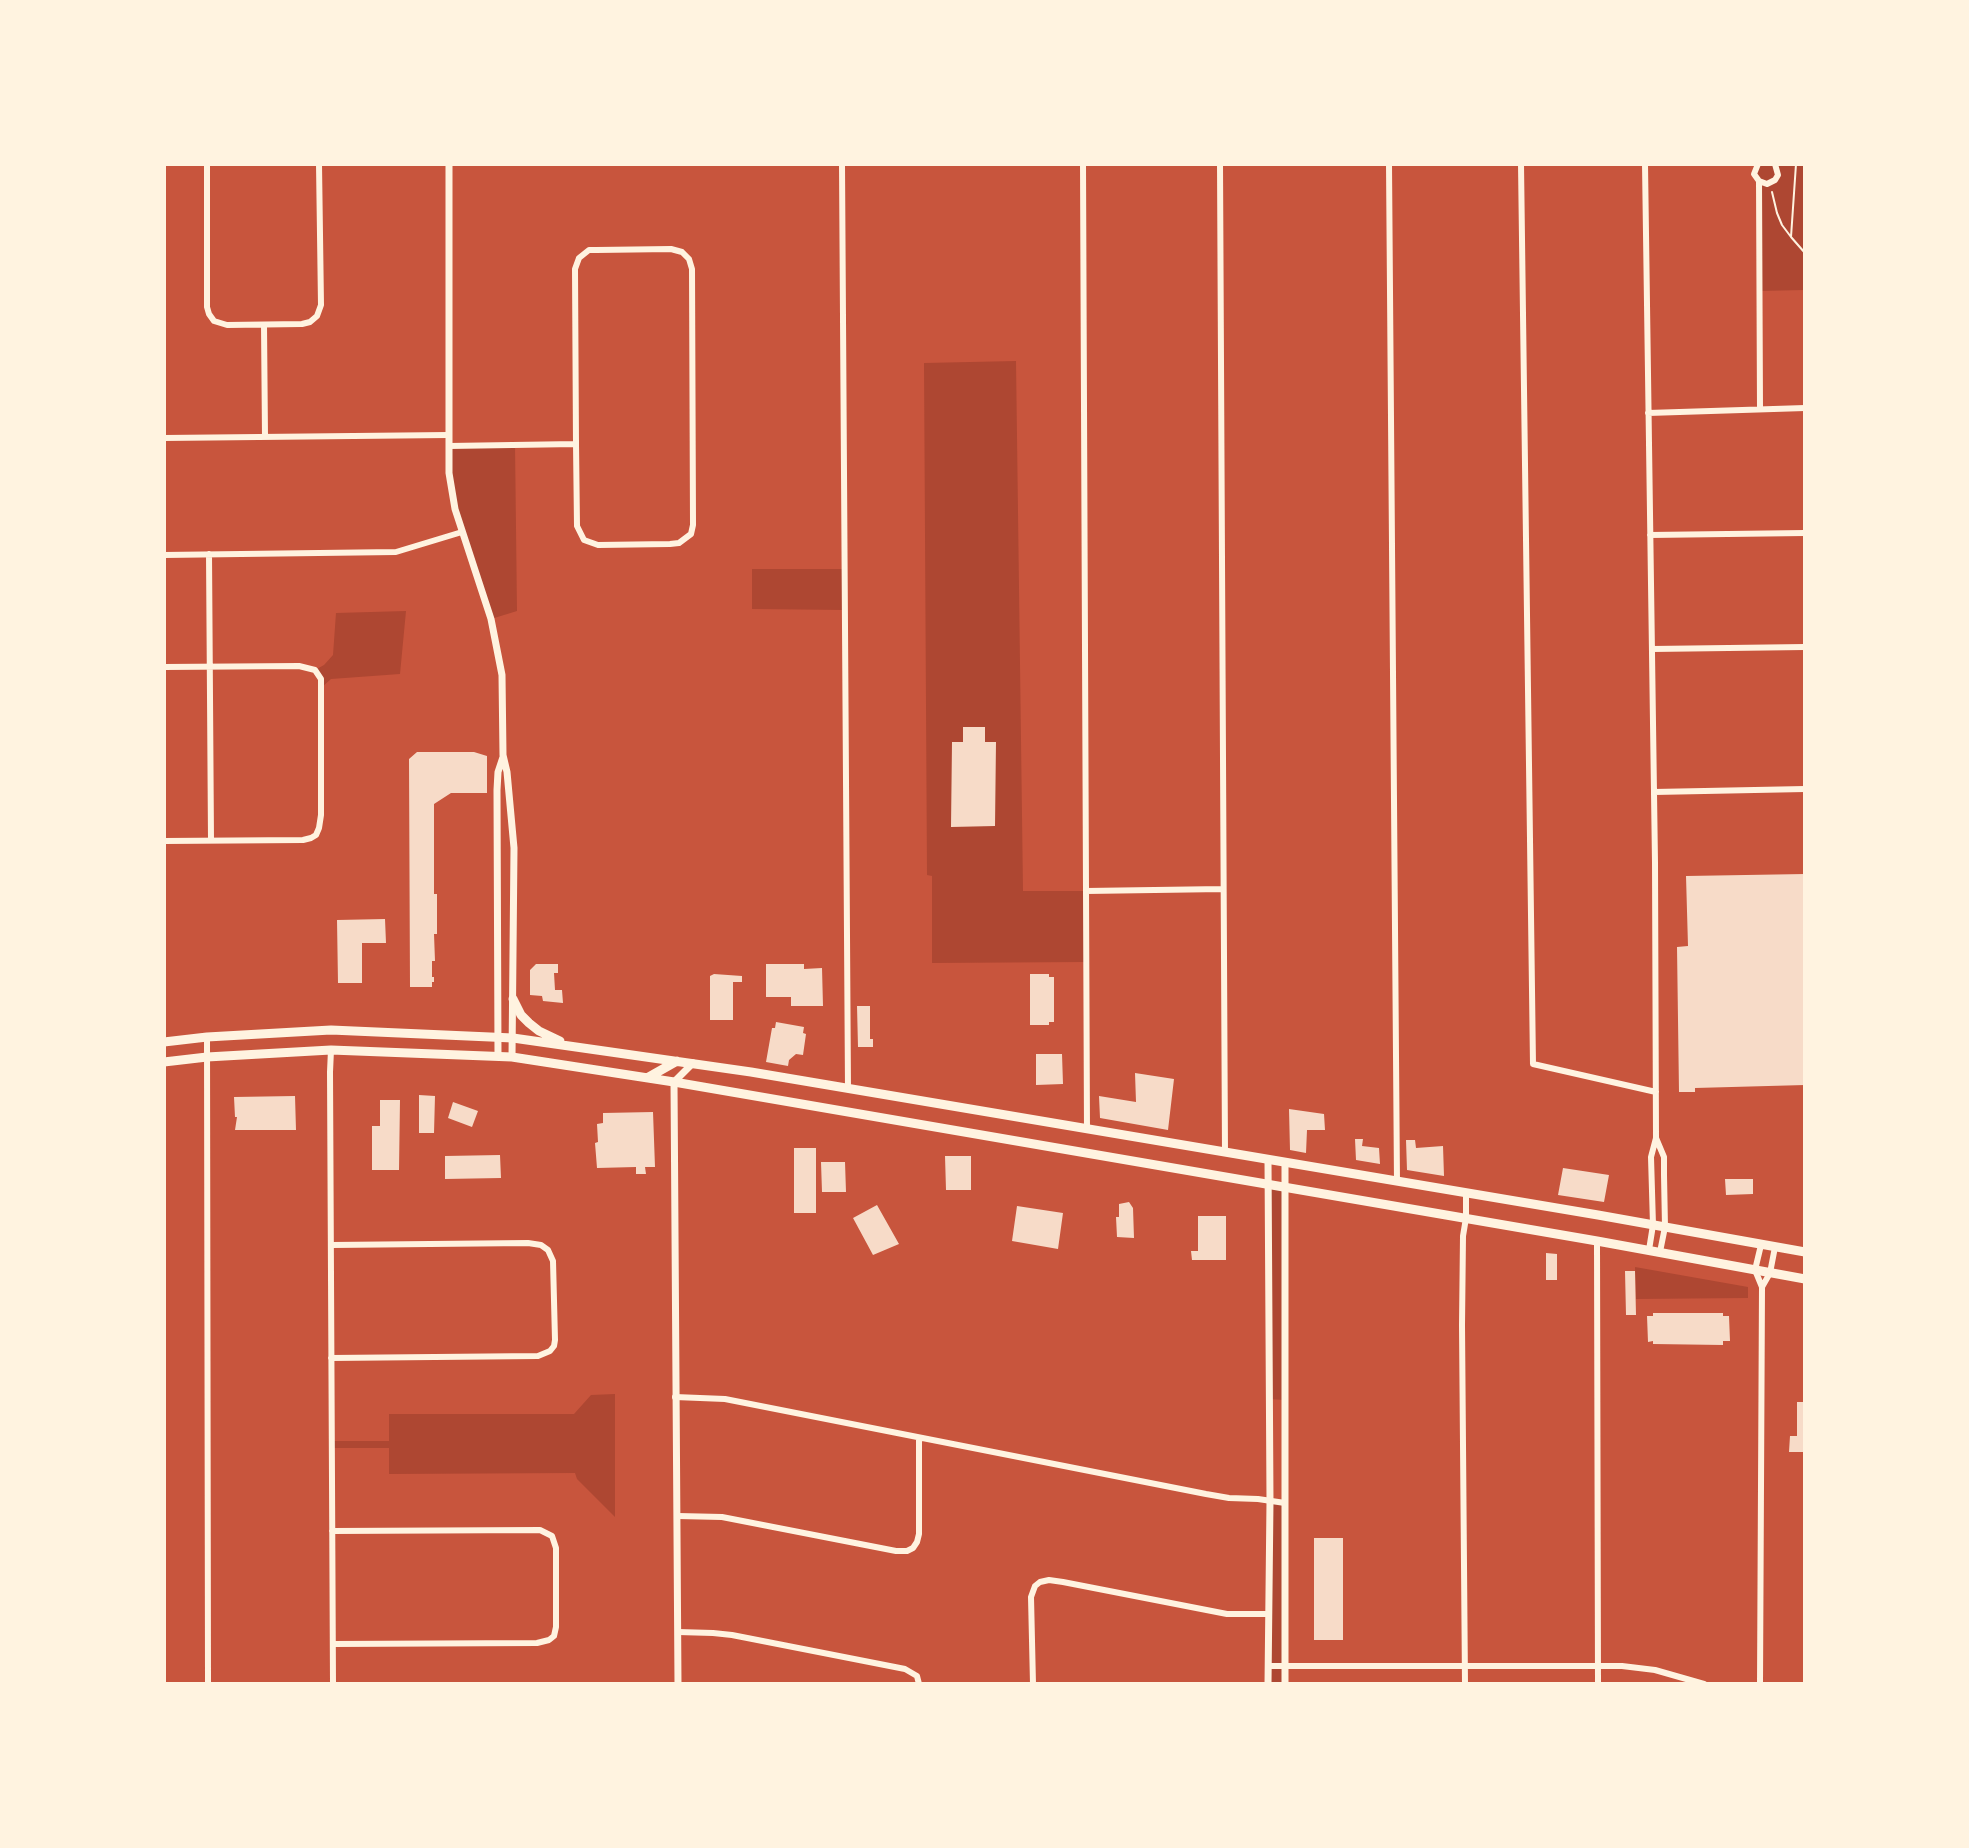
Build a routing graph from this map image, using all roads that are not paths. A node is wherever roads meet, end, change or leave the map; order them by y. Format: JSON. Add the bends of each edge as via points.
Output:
{"nodes":[{"id":1,"x":207,"y":164,"type":"edge"},
{"id":2,"x":319,"y":164,"type":"edge"},
{"id":3,"x":449,"y":164,"type":"edge"},
{"id":4,"x":842,"y":164,"type":"edge"},
{"id":5,"x":1083,"y":164,"type":"edge"},
{"id":6,"x":1220,"y":164,"type":"edge"},
{"id":7,"x":1389,"y":164,"type":"edge"},
{"id":8,"x":1521,"y":164,"type":"edge"},
{"id":9,"x":1645,"y":164,"type":"edge"},
{"id":10,"x":1758,"y":164,"type":"edge"},
{"id":11,"x":1775,"y":164,"type":"edge"},
{"id":12,"x":1759,"y":181,"type":"junction"},
{"id":13,"x":264,"y":325,"type":"junction"},
{"id":14,"x":1805,"y":408,"type":"edge"},
{"id":15,"x":1760,"y":409,"type":"junction"},
{"id":16,"x":1648,"y":413,"type":"junction"},
{"id":17,"x":448,"y":435,"type":"junction"},
{"id":18,"x":265,"y":437,"type":"junction"},
{"id":19,"x":164,"y":438,"type":"edge"},
{"id":20,"x":576,"y":444,"type":"junction"},
{"id":21,"x":449,"y":446,"type":"junction"},
{"id":22,"x":462,"y":532,"type":"junction"},
{"id":23,"x":1805,"y":533,"type":"edge"},
{"id":24,"x":1650,"y":535,"type":"junction"},
{"id":25,"x":209,"y":554,"type":"junction"},
{"id":26,"x":164,"y":555,"type":"edge"},
{"id":27,"x":1805,"y":647,"type":"edge"},
{"id":28,"x":1652,"y":649,"type":"junction"},
{"id":29,"x":164,"y":667,"type":"edge"},
{"id":30,"x":209,"y":667,"type":"junction"},
{"id":31,"x":503,"y":755,"type":"junction"},
{"id":32,"x":1805,"y":789,"type":"edge"},
{"id":33,"x":1654,"y":792,"type":"junction"},
{"id":34,"x":211,"y":840,"type":"junction"},
{"id":35,"x":164,"y":841,"type":"edge"},
{"id":36,"x":1223,"y":889,"type":"junction"},
{"id":37,"x":1086,"y":891,"type":"junction"},
{"id":38,"x":513,"y":999,"type":"junction"},
{"id":39,"x":207,"y":1037,"type":"junction"},
{"id":40,"x":499,"y":1037,"type":"junction"},
{"id":41,"x":513,"y":1038,"type":"junction"},
{"id":42,"x":164,"y":1042,"type":"edge"},
{"id":43,"x":570,"y":1046,"type":"junction"},
{"id":44,"x":331,"y":1050,"type":"junction"},
{"id":45,"x":498,"y":1056,"type":"junction"},
{"id":46,"x":207,"y":1057,"type":"junction"},
{"id":47,"x":512,"y":1057,"type":"junction"},
{"id":48,"x":677,"y":1061,"type":"junction"},
{"id":49,"x":164,"y":1062,"type":"edge"},
{"id":50,"x":693,"y":1063,"type":"junction"},
{"id":51,"x":647,"y":1078,"type":"junction"},
{"id":52,"x":674,"y":1082,"type":"junction"},
{"id":53,"x":848,"y":1088,"type":"junction"},
{"id":54,"x":1656,"y":1092,"type":"junction"},
{"id":55,"x":1087,"y":1129,"type":"junction"},
{"id":56,"x":1656,"y":1138,"type":"junction"},
{"id":57,"x":1225,"y":1153,"type":"junction"},
{"id":58,"x":1268,"y":1160,"type":"junction"},
{"id":59,"x":1285,"y":1163,"type":"junction"},
{"id":60,"x":1397,"y":1182,"type":"junction"},
{"id":61,"x":1267,"y":1184,"type":"junction"},
{"id":62,"x":1284,"y":1187,"type":"junction"},
{"id":63,"x":1466,"y":1193,"type":"junction"},
{"id":64,"x":1466,"y":1218,"type":"junction"},
{"id":65,"x":1653,"y":1225,"type":"junction"},
{"id":66,"x":1665,"y":1227,"type":"junction"},
{"id":67,"x":1597,"y":1241,"type":"junction"},
{"id":68,"x":332,"y":1245,"type":"junction"},
{"id":69,"x":1761,"y":1245,"type":"junction"},
{"id":70,"x":1775,"y":1247,"type":"junction"},
{"id":71,"x":1649,"y":1250,"type":"junction"},
{"id":72,"x":1660,"y":1252,"type":"junction"},
{"id":73,"x":1805,"y":1252,"type":"edge"},
{"id":74,"x":1755,"y":1270,"type":"junction"},
{"id":75,"x":1770,"y":1273,"type":"junction"},
{"id":76,"x":1805,"y":1279,"type":"edge"},
{"id":77,"x":1762,"y":1287,"type":"junction"},
{"id":78,"x":331,"y":1358,"type":"junction"},
{"id":79,"x":675,"y":1397,"type":"junction"},
{"id":80,"x":919,"y":1438,"type":"junction"},
{"id":81,"x":1270,"y":1501,"type":"junction"},
{"id":82,"x":1285,"y":1503,"type":"junction"},
{"id":83,"x":678,"y":1516,"type":"junction"},
{"id":84,"x":332,"y":1531,"type":"junction"},
{"id":85,"x":1268,"y":1614,"type":"junction"},
{"id":86,"x":678,"y":1632,"type":"junction"},
{"id":87,"x":333,"y":1644,"type":"junction"},
{"id":88,"x":1268,"y":1666,"type":"junction"},
{"id":89,"x":1285,"y":1666,"type":"junction"},
{"id":90,"x":1465,"y":1666,"type":"junction"},
{"id":91,"x":1598,"y":1666,"type":"junction"},
{"id":92,"x":208,"y":1684,"type":"edge"},
{"id":93,"x":333,"y":1684,"type":"edge"},
{"id":94,"x":678,"y":1684,"type":"edge"},
{"id":95,"x":919,"y":1684,"type":"edge"},
{"id":96,"x":1033,"y":1684,"type":"edge"},
{"id":97,"x":1268,"y":1684,"type":"edge"},
{"id":98,"x":1285,"y":1684,"type":"edge"},
{"id":99,"x":1465,"y":1684,"type":"edge"},
{"id":100,"x":1598,"y":1684,"type":"edge"},
{"id":101,"x":1704,"y":1684,"type":"edge"},
{"id":102,"x":1760,"y":1684,"type":"edge"}],
"edges":[{"from":1,"to":13,"type":"street","via":[[209,314],[220,324]]},
{"from":2,"to":13,"type":"street","via":[[320,311],[306,324]]},
{"from":3,"to":17,"type":"street"},
{"from":4,"to":53,"type":"street"},
{"from":5,"to":37,"type":"street"},
{"from":6,"to":36,"type":"street"},
{"from":7,"to":60,"type":"street"},
{"from":8,"to":54,"type":"street","via":[[1533,1064]]},
{"from":9,"to":16,"type":"street"},
{"from":10,"to":12,"type":"street","via":[[1754,174]]},
{"from":11,"to":12,"type":"street","via":[[1775,180]]},
{"from":12,"to":15,"type":"street"},
{"from":13,"to":18,"type":"street"},
{"from":14,"to":15,"type":"street"},
{"from":15,"to":16,"type":"street"},
{"from":16,"to":24,"type":"street"},
{"from":17,"to":18,"type":"street"},
{"from":17,"to":21,"type":"street"},
{"from":18,"to":19,"type":"street"},
{"from":20,"to":20,"type":"street","via":[[579,258],[589,250],[682,252],[692,269],[693,525],[688,538],[670,544],[598,545],[584,540],[577,526]]},
{"from":20,"to":21,"type":"street"},
{"from":21,"to":22,"type":"street","via":[[451,490]]},
{"from":22,"to":25,"type":"street","via":[[396,552]]},
{"from":22,"to":31,"type":"street","via":[[491,619],[502,675]]},
{"from":23,"to":24,"type":"street"},
{"from":24,"to":28,"type":"street"},
{"from":25,"to":26,"type":"street"},
{"from":25,"to":30,"type":"street"},
{"from":27,"to":28,"type":"street"},
{"from":28,"to":33,"type":"street"},
{"from":29,"to":30,"type":"street"},
{"from":30,"to":34,"type":"street"},
{"from":30,"to":34,"type":"street","via":[[306,666],[319,674],[321,688],[321,815],[316,835],[303,840]]},
{"from":31,"to":38,"type":"street","via":[[514,848]]},
{"from":31,"to":40,"type":"street","via":[[497,790]]},
{"from":32,"to":33,"type":"street"},
{"from":33,"to":54,"type":"street"},
{"from":34,"to":35,"type":"street"},
{"from":36,"to":37,"type":"street"},
{"from":36,"to":57,"type":"street"},
{"from":37,"to":55,"type":"street"},
{"from":38,"to":41,"type":"street"},
{"from":38,"to":43,"type":"highway","via":[[539,1031]]},
{"from":39,"to":40,"type":"highway","via":[[331,1030]]},
{"from":39,"to":42,"type":"highway"},
{"from":39,"to":46,"type":"street"},
{"from":40,"to":41,"type":"highway"},
{"from":40,"to":45,"type":"street"},
{"from":41,"to":43,"type":"highway"},
{"from":41,"to":47,"type":"street"},
{"from":43,"to":48,"type":"highway"},
{"from":44,"to":45,"type":"highway"},
{"from":44,"to":46,"type":"highway"},
{"from":44,"to":68,"type":"street"},
{"from":45,"to":47,"type":"highway"},
{"from":46,"to":49,"type":"highway"},
{"from":46,"to":92,"type":"street"},
{"from":47,"to":51,"type":"highway"},
{"from":48,"to":50,"type":"highway"},
{"from":48,"to":51,"type":"highway"},
{"from":50,"to":52,"type":"street"},
{"from":50,"to":53,"type":"highway"},
{"from":51,"to":52,"type":"highway"},
{"from":52,"to":61,"type":"highway"},
{"from":52,"to":79,"type":"street"},
{"from":53,"to":55,"type":"highway"},
{"from":54,"to":56,"type":"street"},
{"from":55,"to":57,"type":"highway"},
{"from":56,"to":65,"type":"street","via":[[1651,1157]]},
{"from":56,"to":66,"type":"street","via":[[1664,1157]]},
{"from":57,"to":58,"type":"highway"},
{"from":58,"to":59,"type":"highway"},
{"from":58,"to":61,"type":"street"},
{"from":59,"to":60,"type":"highway"},
{"from":59,"to":62,"type":"street"},
{"from":60,"to":63,"type":"highway"},
{"from":61,"to":62,"type":"highway"},
{"from":61,"to":81,"type":"street"},
{"from":62,"to":64,"type":"highway"},
{"from":62,"to":82,"type":"street"},
{"from":63,"to":64,"type":"street"},
{"from":63,"to":65,"type":"highway"},
{"from":64,"to":67,"type":"highway"},
{"from":64,"to":90,"type":"street"},
{"from":65,"to":66,"type":"highway"},
{"from":65,"to":71,"type":"street"},
{"from":66,"to":69,"type":"highway"},
{"from":66,"to":72,"type":"street"},
{"from":67,"to":71,"type":"highway"},
{"from":67,"to":91,"type":"street"},
{"from":68,"to":78,"type":"street"},
{"from":68,"to":78,"type":"street","via":[[541,1245],[553,1264],[555,1340],[550,1351],[533,1356]]},
{"from":69,"to":70,"type":"highway"},
{"from":69,"to":74,"type":"street"},
{"from":70,"to":73,"type":"highway"},
{"from":70,"to":75,"type":"street"},
{"from":71,"to":72,"type":"highway"},
{"from":72,"to":74,"type":"highway"},
{"from":74,"to":75,"type":"highway"},
{"from":74,"to":77,"type":"street"},
{"from":75,"to":76,"type":"highway"},
{"from":75,"to":77,"type":"street"},
{"from":77,"to":102,"type":"street"},
{"from":78,"to":84,"type":"street"},
{"from":79,"to":80,"type":"street","via":[[725,1399]]},
{"from":79,"to":83,"type":"street"},
{"from":80,"to":81,"type":"street","via":[[1206,1494]]},
{"from":80,"to":83,"type":"street","via":[[919,1534],[907,1551],[722,1517]]},
{"from":81,"to":82,"type":"street"},
{"from":81,"to":85,"type":"street"},
{"from":82,"to":89,"type":"street"},
{"from":83,"to":86,"type":"street"},
{"from":84,"to":87,"type":"street"},
{"from":84,"to":87,"type":"street","via":[[540,1530],[552,1536],[556,1548],[556,1627],[549,1640]]},
{"from":85,"to":88,"type":"street"},
{"from":85,"to":96,"type":"street","via":[[1220,1613],[1040,1582],[1031,1597]]},
{"from":86,"to":94,"type":"street"},
{"from":86,"to":95,"type":"street","via":[[732,1635],[905,1669]]},
{"from":87,"to":93,"type":"street"},
{"from":88,"to":89,"type":"street"},
{"from":88,"to":97,"type":"street"},
{"from":89,"to":90,"type":"street"},
{"from":89,"to":98,"type":"street"},
{"from":90,"to":91,"type":"street"},
{"from":90,"to":99,"type":"street"},
{"from":91,"to":100,"type":"street"},
{"from":91,"to":101,"type":"street","via":[[1648,1669]]}]}
